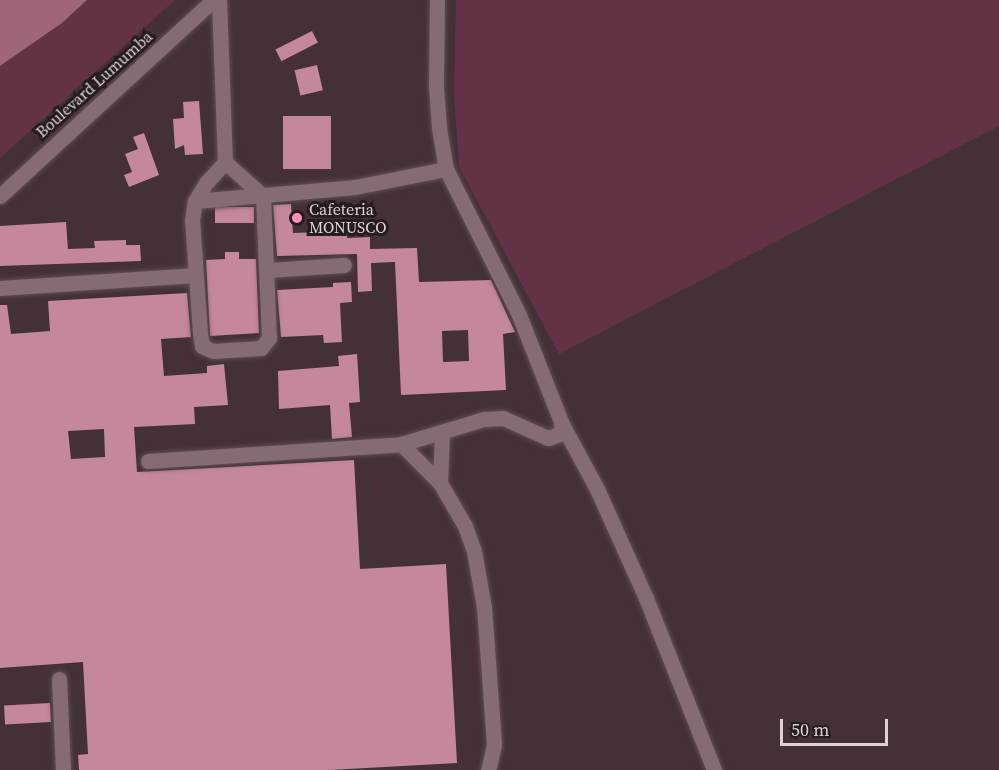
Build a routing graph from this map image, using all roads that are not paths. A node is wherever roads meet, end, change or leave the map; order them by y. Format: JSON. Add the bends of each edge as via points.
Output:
{"nodes":[{"id":1,"x":213,"y":0,"type":"edge"},
{"id":2,"x":219,"y":0,"type":"edge"},
{"id":3,"x":437,"y":0,"type":"edge"},
{"id":4,"x":225,"y":162,"type":"junction"},
{"id":5,"x":446,"y":169,"type":"junction"},
{"id":6,"x":263,"y":195,"type":"junction"},
{"id":7,"x":0,"y":196,"type":"edge"},
{"id":8,"x":195,"y":201,"type":"junction"},
{"id":9,"x":344,"y":265,"type":"dead end"},
{"id":10,"x":268,"y":270,"type":"junction"},
{"id":11,"x":196,"y":275,"type":"junction"},
{"id":12,"x":0,"y":288,"type":"edge"},
{"id":13,"x":562,"y":424,"type":"junction"},
{"id":14,"x":442,"y":434,"type":"junction"},
{"id":15,"x":401,"y":444,"type":"junction"},
{"id":16,"x":148,"y":461,"type":"dead end"},
{"id":17,"x":440,"y":483,"type":"junction"},
{"id":18,"x":59,"y":679,"type":"dead end"},
{"id":19,"x":63,"y":770,"type":"edge"},
{"id":20,"x":488,"y":770,"type":"edge"},
{"id":21,"x":714,"y":770,"type":"edge"}],
"edges":[{"from":1,"to":7,"type":"street","name":"Boulevard Lumumba"},
{"from":2,"to":4,"type":"street"},
{"from":3,"to":5,"type":"street","via":[[437,96]]},
{"from":4,"to":6,"type":"street"},
{"from":4,"to":8,"type":"street"},
{"from":5,"to":6,"type":"street","via":[[355,187]]},
{"from":5,"to":13,"type":"street","via":[[519,315]]},
{"from":6,"to":8,"type":"street"},
{"from":6,"to":10,"type":"street"},
{"from":8,"to":11,"type":"street","via":[[192,220]]},
{"from":9,"to":10,"type":"street"},
{"from":10,"to":11,"type":"street","via":[[269,338],[261,348],[206,350],[202,346]]},
{"from":11,"to":12,"type":"street"},
{"from":13,"to":14,"type":"street","via":[[560,434],[548,438],[503,418],[484,419]]},
{"from":13,"to":21,"type":"street","via":[[597,489],[646,598]]},
{"from":14,"to":15,"type":"street"},
{"from":14,"to":17,"type":"street"},
{"from":15,"to":16,"type":"street"},
{"from":15,"to":17,"type":"street"},
{"from":17,"to":20,"type":"street","via":[[465,526],[474,551],[484,607],[494,745]]},
{"from":18,"to":19,"type":"street"}]}
